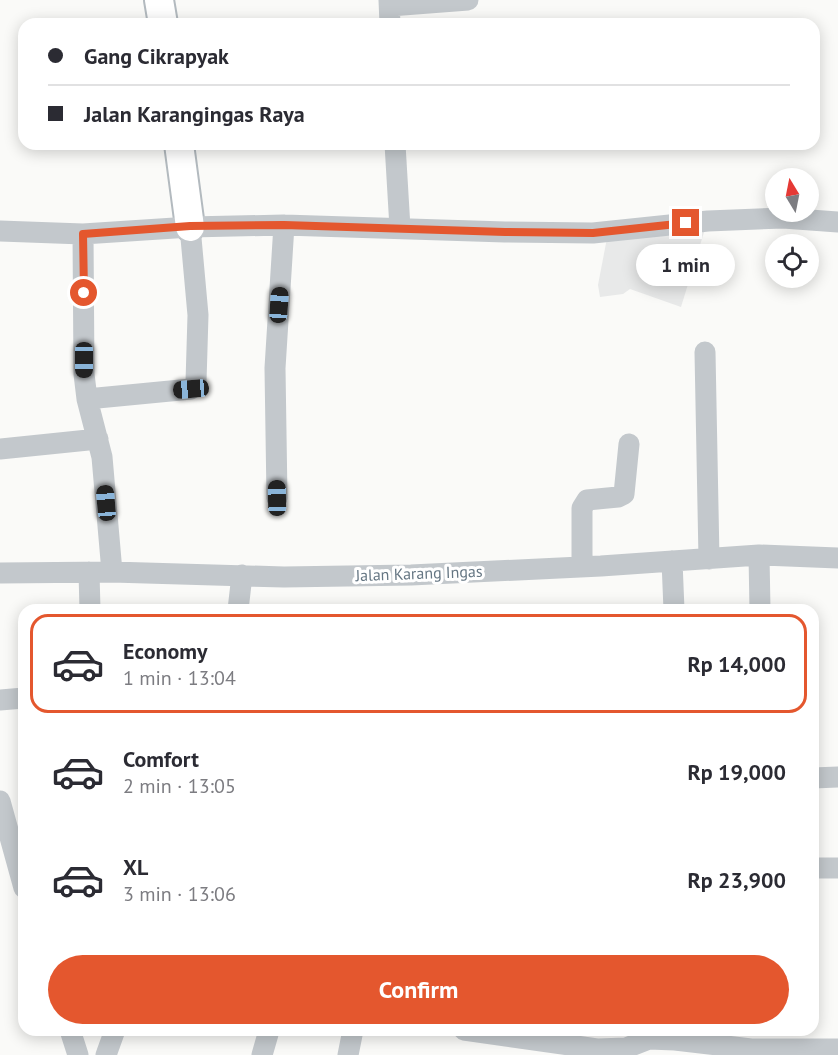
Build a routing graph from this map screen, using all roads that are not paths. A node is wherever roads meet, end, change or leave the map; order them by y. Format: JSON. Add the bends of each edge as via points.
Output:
{"nodes":[{"id":1,"x":159,"y":0,"type":"edge"},
{"id":2,"x":468,"y":0,"type":"edge"},
{"id":3,"x":390,"y":10,"type":"edge"},
{"id":4,"x":162,"y":18,"type":"edge"},
{"id":5,"x":180,"y":150,"type":"edge"},
{"id":6,"x":395,"y":150,"type":"edge"},
{"id":7,"x":838,"y":222,"type":"edge"},
{"id":8,"x":284,"y":225,"type":"junction"},
{"id":9,"x":190,"y":226,"type":"junction"},
{"id":10,"x":400,"y":228,"type":"junction"},
{"id":11,"x":0,"y":231,"type":"edge"},
{"id":12,"x":83,"y":234,"type":"junction"},
{"id":13,"x":705,"y":352,"type":"dead end"},
{"id":14,"x":87,"y":399,"type":"junction"},
{"id":15,"x":98,"y":439,"type":"junction"},
{"id":16,"x":628,"y":444,"type":"dead end"},
{"id":17,"x":0,"y":449,"type":"edge"},
{"id":18,"x":277,"y":498,"type":"dead end"},
{"id":19,"x":759,"y":555,"type":"junction"},
{"id":20,"x":838,"y":558,"type":"edge"},
{"id":21,"x":709,"y":559,"type":"junction"},
{"id":22,"x":672,"y":561,"type":"junction"},
{"id":23,"x":582,"y":567,"type":"junction"},
{"id":24,"x":89,"y":572,"type":"junction"},
{"id":25,"x":112,"y":572,"type":"junction"},
{"id":26,"x":0,"y":573,"type":"edge"},
{"id":27,"x":242,"y":575,"type":"junction"},
{"id":28,"x":90,"y":604,"type":"edge"},
{"id":29,"x":239,"y":604,"type":"edge"},
{"id":30,"x":674,"y":604,"type":"edge"},
{"id":31,"x":760,"y":604,"type":"edge"},
{"id":32,"x":18,"y":698,"type":"edge"},
{"id":33,"x":0,"y":700,"type":"edge"},
{"id":34,"x":838,"y":777,"type":"edge"},
{"id":35,"x":819,"y":778,"type":"edge"},
{"id":36,"x":0,"y":801,"type":"edge"},
{"id":37,"x":18,"y":855,"type":"edge"},
{"id":38,"x":819,"y":868,"type":"edge"},
{"id":39,"x":838,"y":868,"type":"edge"},
{"id":40,"x":72,"y":1036,"type":"edge"},
{"id":41,"x":113,"y":1036,"type":"edge"},
{"id":42,"x":267,"y":1036,"type":"edge"},
{"id":43,"x":352,"y":1036,"type":"edge"},
{"id":44,"x":522,"y":1036,"type":"edge"},
{"id":45,"x":838,"y":1049,"type":"edge"},
{"id":46,"x":728,"y":1051,"type":"edge"},
{"id":47,"x":78,"y":1055,"type":"edge"},
{"id":48,"x":106,"y":1055,"type":"edge"},
{"id":49,"x":262,"y":1055,"type":"edge"},
{"id":50,"x":348,"y":1055,"type":"edge"}],
"edges":[{"from":1,"to":4,"type":"street"},
{"from":2,"to":3,"type":"street"},
{"from":5,"to":9,"type":"street"},
{"from":6,"to":10,"type":"street"},
{"from":7,"to":10,"type":"street","via":[[783,218],[708,221],[593,233]]},
{"from":8,"to":9,"type":"street"},
{"from":8,"to":10,"type":"street"},
{"from":8,"to":18,"type":"street","via":[[275,368]]},
{"from":9,"to":12,"type":"street"},
{"from":9,"to":14,"type":"street","via":[[198,315],[196,382],[191,389]]},
{"from":11,"to":12,"type":"street"},
{"from":12,"to":14,"type":"street"},
{"from":13,"to":21,"type":"street"},
{"from":14,"to":15,"type":"street"},
{"from":15,"to":17,"type":"street"},
{"from":15,"to":25,"type":"street"},
{"from":16,"to":23,"type":"street","via":[[624,494],[586,500],[582,508]]},
{"from":19,"to":20,"type":"street","name":"Jalan Karang Ingas"},
{"from":19,"to":21,"type":"street","name":"Jalan Karang Ingas"},
{"from":19,"to":31,"type":"street"},
{"from":21,"to":22,"type":"street","name":"Jalan Karang Ingas"},
{"from":22,"to":23,"type":"street","name":"Jalan Karang Ingas"},
{"from":22,"to":30,"type":"street"},
{"from":23,"to":27,"type":"street","name":"Jalan Karang Ingas","via":[[411,575]]},
{"from":24,"to":25,"type":"street","name":"Jalan Karang Ingas"},
{"from":24,"to":26,"type":"street","name":"Jalan Karang Ingas"},
{"from":24,"to":28,"type":"street"},
{"from":25,"to":27,"type":"street","name":"Jalan Karang Ingas"},
{"from":27,"to":29,"type":"street"},
{"from":32,"to":33,"type":"street"},
{"from":34,"to":35,"type":"street"},
{"from":36,"to":37,"type":"street"},
{"from":38,"to":39,"type":"street"},
{"from":40,"to":47,"type":"street"},
{"from":41,"to":48,"type":"street"},
{"from":42,"to":49,"type":"street"},
{"from":43,"to":50,"type":"street"},
{"from":44,"to":46,"type":"street","via":[[597,1049],[626,1048],[649,1039]]},
{"from":45,"to":46,"type":"street"}]}
